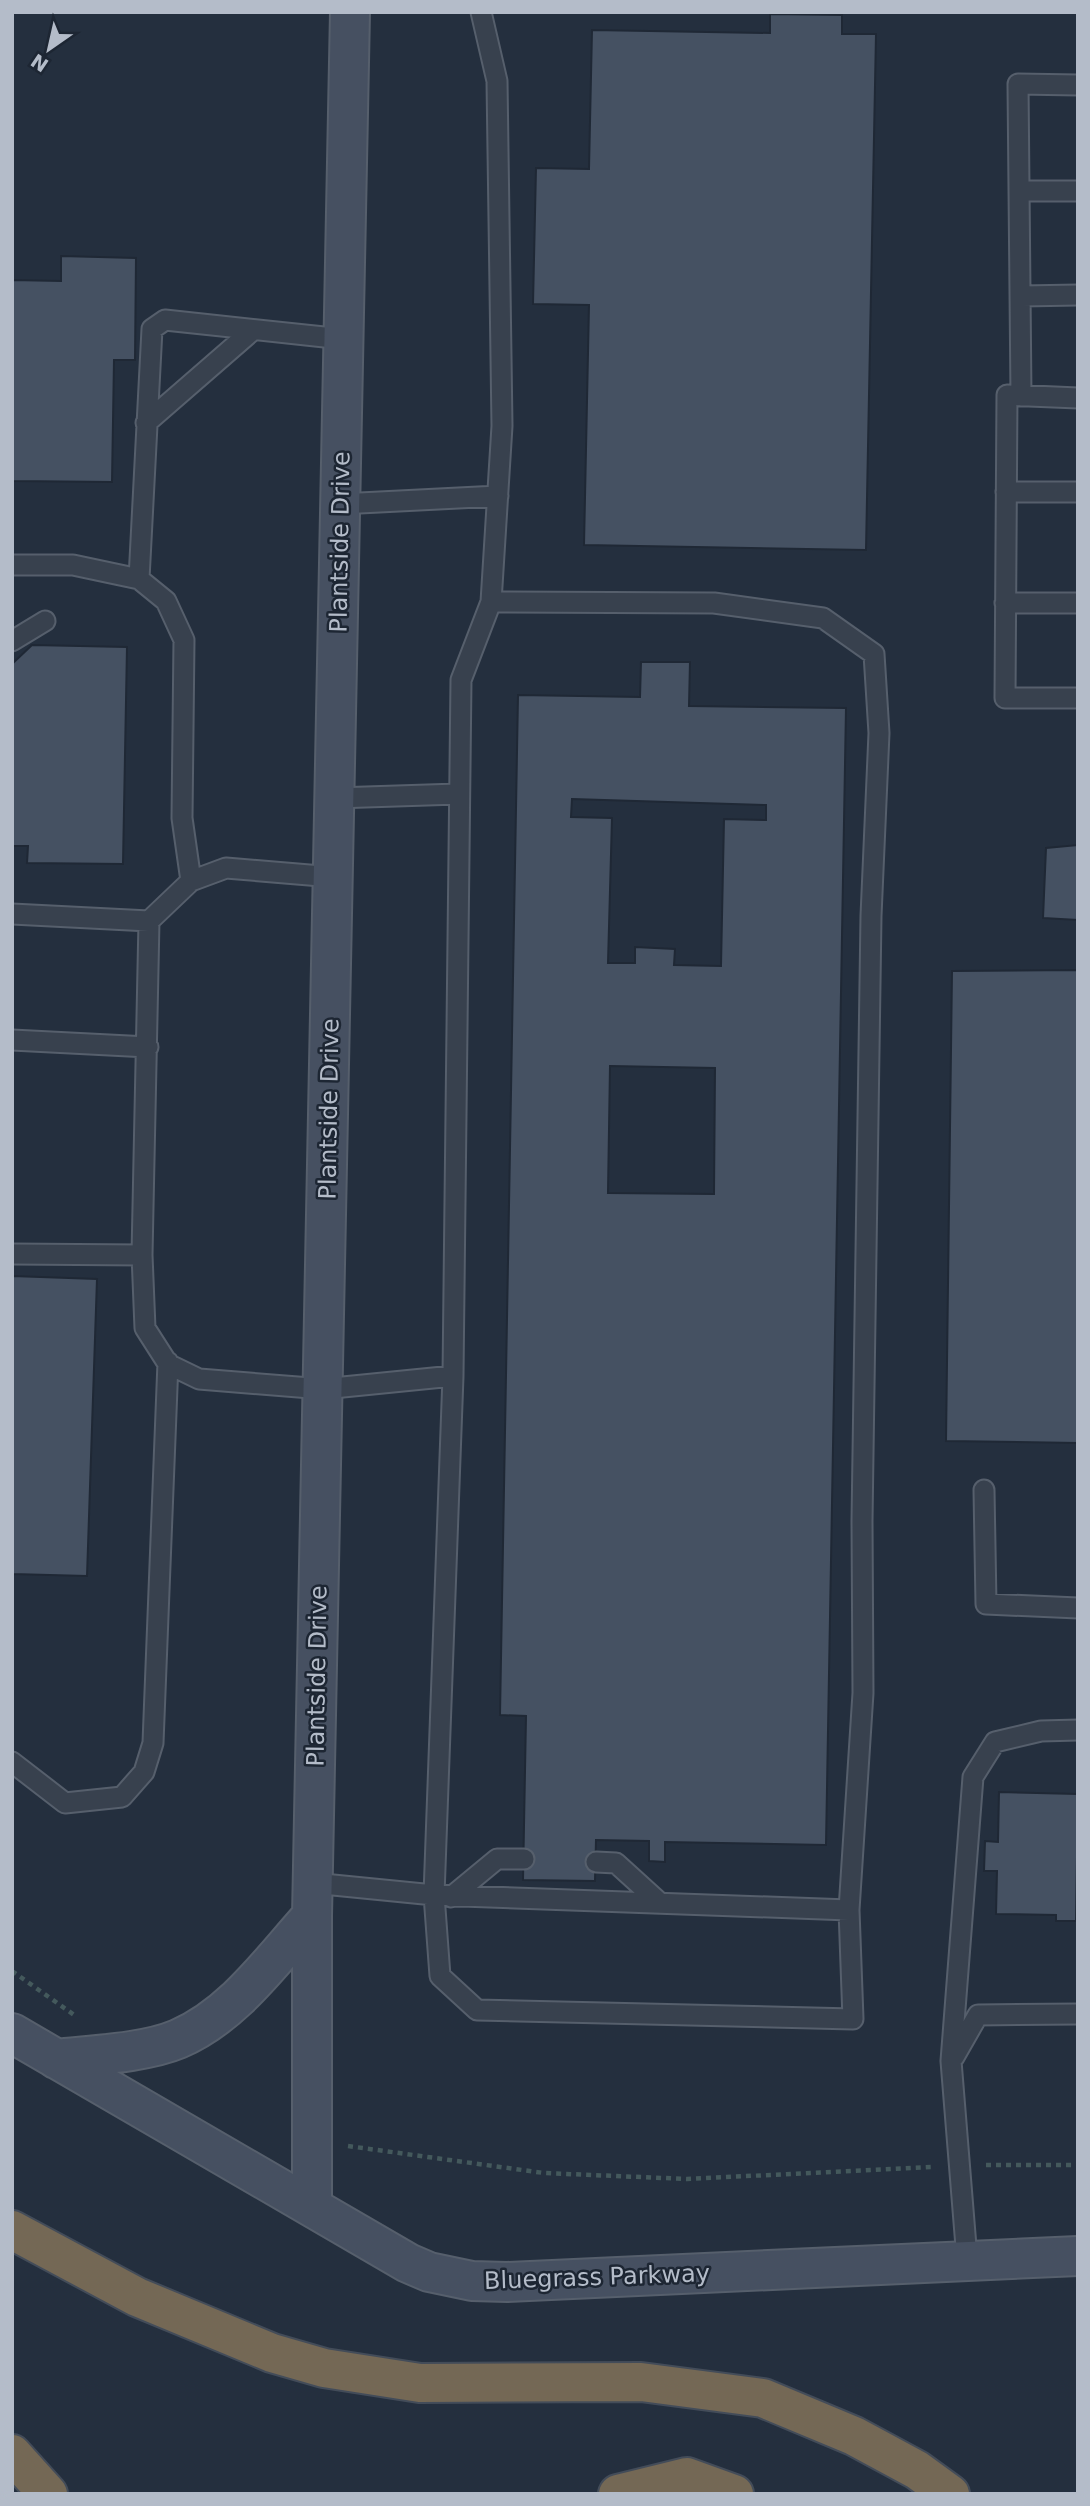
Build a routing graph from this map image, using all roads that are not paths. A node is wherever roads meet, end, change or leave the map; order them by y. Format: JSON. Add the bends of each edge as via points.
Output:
{"nodes":[{"id":1,"x":350,"y":12,"type":"edge"},
{"id":2,"x":481,"y":12,"type":"edge"},
{"id":3,"x":1078,"y":85,"type":"edge"},
{"id":4,"x":1020,"y":191,"type":"junction"},
{"id":5,"x":1078,"y":191,"type":"edge"},
{"id":6,"x":1078,"y":295,"type":"edge"},
{"id":7,"x":1022,"y":296,"type":"junction"},
{"id":8,"x":253,"y":330,"type":"junction"},
{"id":9,"x":343,"y":339,"type":"junction"},
{"id":10,"x":1021,"y":396,"type":"junction"},
{"id":11,"x":1078,"y":397,"type":"edge"},
{"id":12,"x":146,"y":423,"type":"junction"},
{"id":13,"x":1006,"y":492,"type":"junction"},
{"id":14,"x":1078,"y":492,"type":"edge"},
{"id":15,"x":498,"y":496,"type":"junction"},
{"id":16,"x":340,"y":504,"type":"junction"},
{"id":17,"x":12,"y":565,"type":"edge"},
{"id":18,"x":139,"y":579,"type":"junction"},
{"id":19,"x":491,"y":602,"type":"junction"},
{"id":20,"x":1005,"y":603,"type":"junction"},
{"id":21,"x":1078,"y":603,"type":"edge"},
{"id":22,"x":45,"y":621,"type":"dead end"},
{"id":23,"x":12,"y":641,"type":"edge"},
{"id":24,"x":1078,"y":698,"type":"edge"},
{"id":25,"x":458,"y":794,"type":"junction"},
{"id":26,"x":335,"y":798,"type":"junction"},
{"id":27,"x":333,"y":877,"type":"junction"},
{"id":28,"x":191,"y":881,"type":"junction"},
{"id":29,"x":12,"y":914,"type":"edge"},
{"id":30,"x":149,"y":921,"type":"junction"},
{"id":31,"x":12,"y":1040,"type":"edge"},
{"id":32,"x":148,"y":1047,"type":"junction"},
{"id":33,"x":12,"y":1254,"type":"edge"},
{"id":34,"x":142,"y":1255,"type":"junction"},
{"id":35,"x":168,"y":1362,"type":"junction"},
{"id":36,"x":453,"y":1376,"type":"junction"},
{"id":37,"x":323,"y":1390,"type":"junction"},
{"id":38,"x":984,"y":1490,"type":"dead end"},
{"id":39,"x":1078,"y":1608,"type":"edge"},
{"id":40,"x":1078,"y":1730,"type":"edge"},
{"id":41,"x":12,"y":1762,"type":"edge"},
{"id":42,"x":524,"y":1859,"type":"dead end"},
{"id":43,"x":596,"y":1861,"type":"dead end"},
{"id":44,"x":443,"y":1896,"type":"junction"},
{"id":45,"x":312,"y":1899,"type":"junction"},
{"id":46,"x":660,"y":1903,"type":"junction"},
{"id":47,"x":849,"y":1910,"type":"junction"},
{"id":48,"x":1078,"y":2014,"type":"edge"},
{"id":49,"x":12,"y":2033,"type":"edge"},
{"id":50,"x":56,"y":2059,"type":"junction"},
{"id":51,"x":951,"y":2061,"type":"junction"},
{"id":52,"x":313,"y":2206,"type":"junction"},
{"id":53,"x":12,"y":2230,"type":"edge"},
{"id":54,"x":1078,"y":2256,"type":"edge"},
{"id":55,"x":967,"y":2259,"type":"junction"},
{"id":56,"x":12,"y":2454,"type":"edge"},
{"id":57,"x":48,"y":2494,"type":"edge"},
{"id":58,"x":618,"y":2494,"type":"edge"},
{"id":59,"x":734,"y":2494,"type":"edge"},
{"id":60,"x":950,"y":2494,"type":"edge"}],
"edges":[{"from":1,"to":9,"type":"street","name":"Plantside Drive"},
{"from":2,"to":15,"type":"lane","via":[[497,81],[502,426]]},
{"from":3,"to":4,"type":"lane","via":[[1018,84]]},
{"from":4,"to":5,"type":"lane"},
{"from":4,"to":7,"type":"lane"},
{"from":6,"to":7,"type":"lane"},
{"from":7,"to":10,"type":"lane"},
{"from":8,"to":9,"type":"lane"},
{"from":8,"to":12,"type":"lane"},
{"from":8,"to":12,"type":"lane","via":[[165,320],[152,329]]},
{"from":9,"to":16,"type":"street","name":"Plantside Drive"},
{"from":10,"to":11,"type":"lane"},
{"from":10,"to":13,"type":"lane","via":[[1007,395]]},
{"from":12,"to":18,"type":"lane"},
{"from":13,"to":14,"type":"lane"},
{"from":13,"to":20,"type":"lane"},
{"from":15,"to":16,"type":"lane"},
{"from":15,"to":19,"type":"lane"},
{"from":16,"to":26,"type":"street","name":"Plantside Drive"},
{"from":17,"to":18,"type":"lane","via":[[73,565]]},
{"from":18,"to":28,"type":"lane","via":[[166,601],[184,640],[182,818]]},
{"from":19,"to":25,"type":"lane","via":[[461,680]]},
{"from":19,"to":47,"type":"lane","via":[[714,603],[823,618],[874,653],[879,733],[871,916],[863,1693]]},
{"from":20,"to":21,"type":"lane"},
{"from":20,"to":24,"type":"lane","via":[[1005,698]]},
{"from":22,"to":23,"type":"lane"},
{"from":25,"to":26,"type":"lane"},
{"from":25,"to":36,"type":"lane"},
{"from":26,"to":27,"type":"street","name":"Plantside Drive"},
{"from":27,"to":28,"type":"lane","via":[[226,868]]},
{"from":27,"to":37,"type":"street","name":"Plantside Drive"},
{"from":28,"to":30,"type":"lane"},
{"from":29,"to":30,"type":"lane"},
{"from":30,"to":32,"type":"lane"},
{"from":31,"to":32,"type":"lane"},
{"from":32,"to":34,"type":"lane"},
{"from":33,"to":34,"type":"lane"},
{"from":34,"to":35,"type":"lane","via":[[145,1328]]},
{"from":35,"to":37,"type":"lane","via":[[199,1379]]},
{"from":35,"to":41,"type":"lane","via":[[153,1743],[144,1772],[122,1797],[65,1803]]},
{"from":36,"to":37,"type":"lane"},
{"from":36,"to":44,"type":"lane"},
{"from":37,"to":45,"type":"street","name":"Plantside Drive"},
{"from":38,"to":39,"type":"lane","via":[[986,1604]]},
{"from":40,"to":51,"type":"lane","via":[[1041,1731],[995,1742],[973,1777]]},
{"from":42,"to":44,"type":"lane","via":[[497,1859]]},
{"from":43,"to":46,"type":"lane","via":[[616,1863]]},
{"from":44,"to":45,"type":"lane"},
{"from":44,"to":46,"type":"lane"},
{"from":44,"to":47,"type":"lane","via":[[440,1976],[477,2010],[853,2019]]},
{"from":45,"to":50,"type":"street","via":[[231,2006],[178,2039]]},
{"from":45,"to":52,"type":"street","name":"Plantside Drive"},
{"from":46,"to":47,"type":"lane"},
{"from":48,"to":51,"type":"lane","via":[[978,2015]]},
{"from":49,"to":50,"type":"street","name":"Bluegrass Parkway"},
{"from":50,"to":52,"type":"street","name":"Bluegrass Parkway"},
{"from":51,"to":55,"type":"lane"},
{"from":52,"to":55,"type":"street","name":"Bluegrass Parkway","via":[[408,2263],[472,2281],[652,2277]]},
{"from":53,"to":60,"type":"highway","via":[[137,2297],[272,2353],[324,2368],[420,2383],[641,2382],[763,2398],[854,2436]]},
{"from":54,"to":55,"type":"street","name":"Bluegrass Parkway"},
{"from":56,"to":57,"type":"highway"},
{"from":58,"to":59,"type":"highway","via":[[687,2477]]}]}
